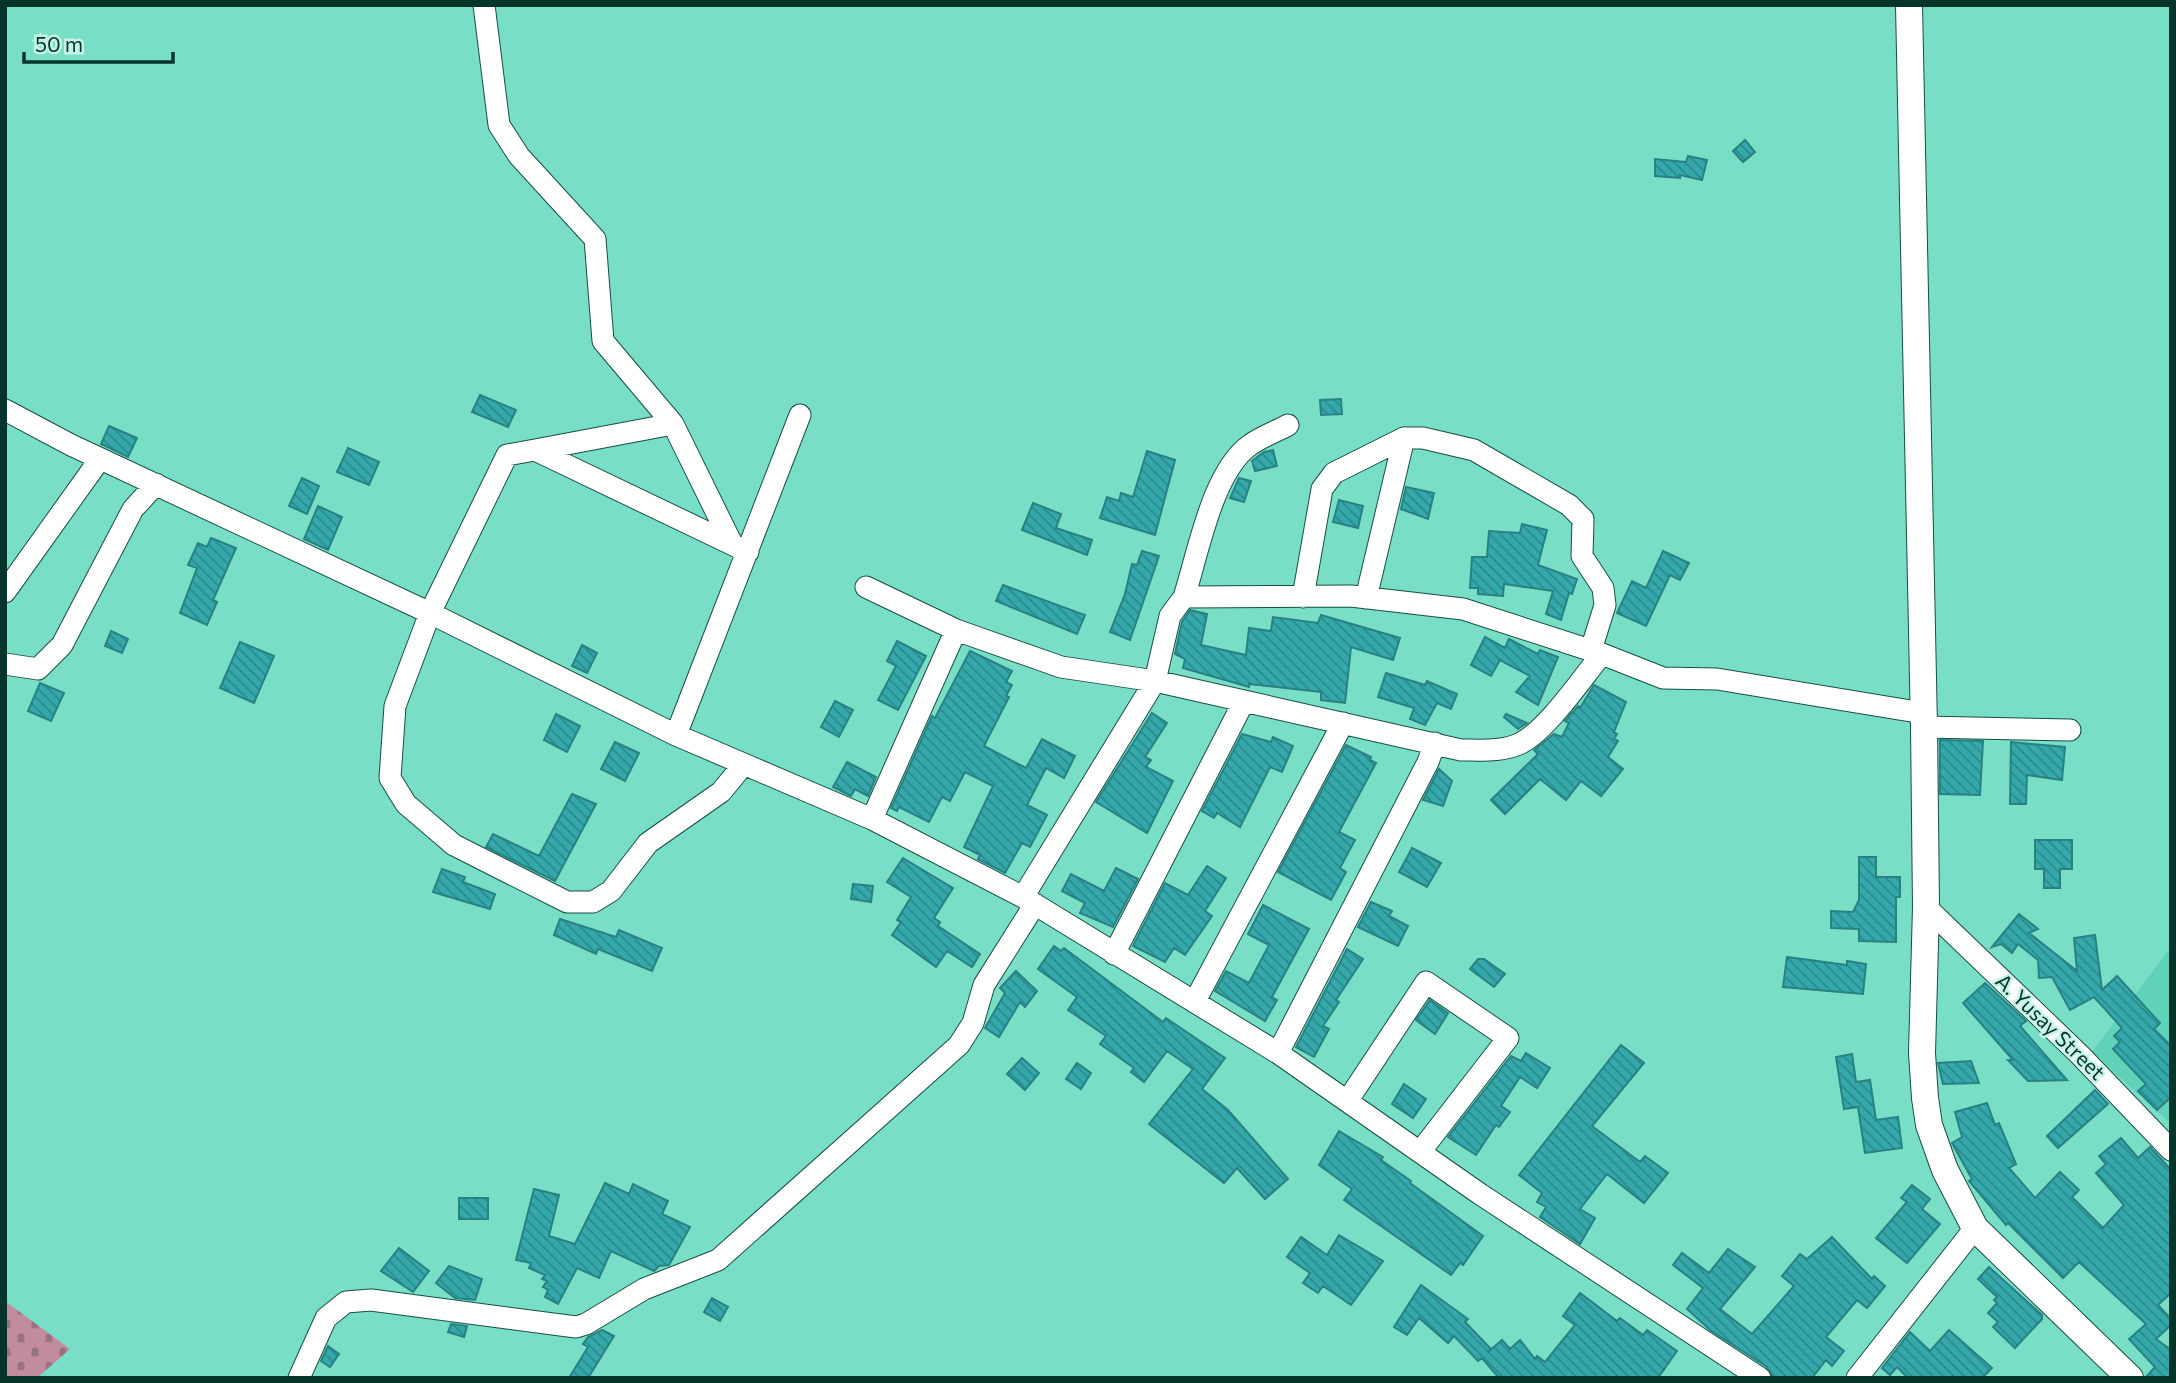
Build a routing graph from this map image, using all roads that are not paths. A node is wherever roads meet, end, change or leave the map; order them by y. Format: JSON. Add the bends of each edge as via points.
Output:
{"nodes":[{"id":1,"x":484,"y":5,"type":"edge"},
{"id":2,"x":1909,"y":5,"type":"edge"},
{"id":3,"x":5,"y":410,"type":"edge"},
{"id":4,"x":800,"y":415,"type":"dead end"},
{"id":5,"x":673,"y":424,"type":"junction"},
{"id":6,"x":1288,"y":425,"type":"dead end"},
{"id":7,"x":1404,"y":438,"type":"junction"},
{"id":8,"x":535,"y":450,"type":"junction"},
{"id":9,"x":100,"y":459,"type":"junction"},
{"id":10,"x":156,"y":484,"type":"junction"},
{"id":11,"x":740,"y":548,"type":"junction"},
{"id":12,"x":866,"y":587,"type":"dead end"},
{"id":13,"x":5,"y":592,"type":"edge"},
{"id":14,"x":1184,"y":597,"type":"junction"},
{"id":15,"x":1303,"y":597,"type":"junction"},
{"id":16,"x":1366,"y":598,"type":"junction"},
{"id":17,"x":430,"y":613,"type":"junction"},
{"id":18,"x":956,"y":630,"type":"junction"},
{"id":19,"x":1597,"y":652,"type":"junction"},
{"id":20,"x":5,"y":664,"type":"edge"},
{"id":21,"x":1155,"y":681,"type":"junction"},
{"id":22,"x":1243,"y":703,"type":"junction"},
{"id":23,"x":1923,"y":720,"type":"junction"},
{"id":24,"x":1343,"y":723,"type":"junction"},
{"id":25,"x":2070,"y":730,"type":"dead end"},
{"id":26,"x":676,"y":735,"type":"junction"},
{"id":27,"x":1435,"y":743,"type":"junction"},
{"id":28,"x":744,"y":764,"type":"junction"},
{"id":29,"x":872,"y":819,"type":"junction"},
{"id":30,"x":1029,"y":901,"type":"junction"},
{"id":31,"x":1926,"y":907,"type":"junction"},
{"id":32,"x":1114,"y":954,"type":"junction"},
{"id":33,"x":1195,"y":1001,"type":"junction"},
{"id":34,"x":1278,"y":1053,"type":"junction"},
{"id":35,"x":1348,"y":1100,"type":"junction"},
{"id":36,"x":2171,"y":1150,"type":"edge"},
{"id":37,"x":1420,"y":1153,"type":"junction"},
{"id":38,"x":1975,"y":1228,"type":"junction"},
{"id":39,"x":299,"y":1378,"type":"edge"},
{"id":40,"x":1760,"y":1378,"type":"edge"},
{"id":41,"x":1857,"y":1378,"type":"edge"},
{"id":42,"x":2130,"y":1378,"type":"edge"}],
"edges":[{"from":1,"to":5,"type":"street","via":[[499,125],[519,156],[595,239],[603,341]]},
{"from":2,"to":23,"type":"street"},
{"from":3,"to":9,"type":"street"},
{"from":4,"to":11,"type":"street"},
{"from":5,"to":8,"type":"street"},
{"from":5,"to":11,"type":"street"},
{"from":6,"to":14,"type":"street","via":[[1248,446],[1219,485]]},
{"from":7,"to":15,"type":"street","via":[[1334,473],[1322,489]]},
{"from":7,"to":16,"type":"street"},
{"from":7,"to":19,"type":"street","via":[[1474,450],[1569,505],[1583,519],[1582,556],[1603,588],[1605,605]]},
{"from":8,"to":11,"type":"street"},
{"from":8,"to":17,"type":"street","via":[[507,455]]},
{"from":9,"to":10,"type":"street"},
{"from":9,"to":13,"type":"street"},
{"from":10,"to":17,"type":"street"},
{"from":10,"to":20,"type":"street","via":[[133,509],[62,645],[38,669]]},
{"from":11,"to":26,"type":"street"},
{"from":12,"to":18,"type":"street"},
{"from":14,"to":15,"type":"street"},
{"from":14,"to":21,"type":"street","via":[[1170,617]]},
{"from":15,"to":16,"type":"street"},
{"from":16,"to":19,"type":"street","via":[[1463,609]]},
{"from":17,"to":26,"type":"street"},
{"from":17,"to":28,"type":"street","via":[[395,706],[390,778],[406,804],[454,845],[567,902],[593,902],[611,891],[648,843],[721,792]]},
{"from":18,"to":21,"type":"street","via":[[1061,667]]},
{"from":18,"to":29,"type":"street"},
{"from":19,"to":23,"type":"street","via":[[1663,678],[1717,679]]},
{"from":19,"to":27,"type":"street","via":[[1554,713],[1522,743],[1497,750],[1461,750]]},
{"from":21,"to":22,"type":"street"},
{"from":21,"to":30,"type":"street"},
{"from":22,"to":24,"type":"street"},
{"from":22,"to":32,"type":"street"},
{"from":23,"to":25,"type":"street"},
{"from":23,"to":31,"type":"street"},
{"from":24,"to":27,"type":"street"},
{"from":24,"to":33,"type":"street"},
{"from":26,"to":28,"type":"street"},
{"from":27,"to":34,"type":"street"},
{"from":28,"to":29,"type":"street"},
{"from":29,"to":30,"type":"street"},
{"from":30,"to":32,"type":"street"},
{"from":30,"to":39,"type":"street","via":[[984,985],[973,1023],[960,1045],[718,1260],[644,1289],[576,1327],[370,1300],[346,1302],[326,1318]]},
{"from":31,"to":36,"type":"street","name":"A. Yusay Street"},
{"from":31,"to":38,"type":"street","via":[[1922,1053],[1929,1125],[1945,1170]]},
{"from":32,"to":33,"type":"street"},
{"from":33,"to":34,"type":"street"},
{"from":34,"to":35,"type":"street"},
{"from":35,"to":37,"type":"street"},
{"from":35,"to":37,"type":"street","via":[[1426,982],[1508,1038]]},
{"from":37,"to":40,"type":"street"},
{"from":38,"to":41,"type":"street"},
{"from":38,"to":42,"type":"street"}]}
